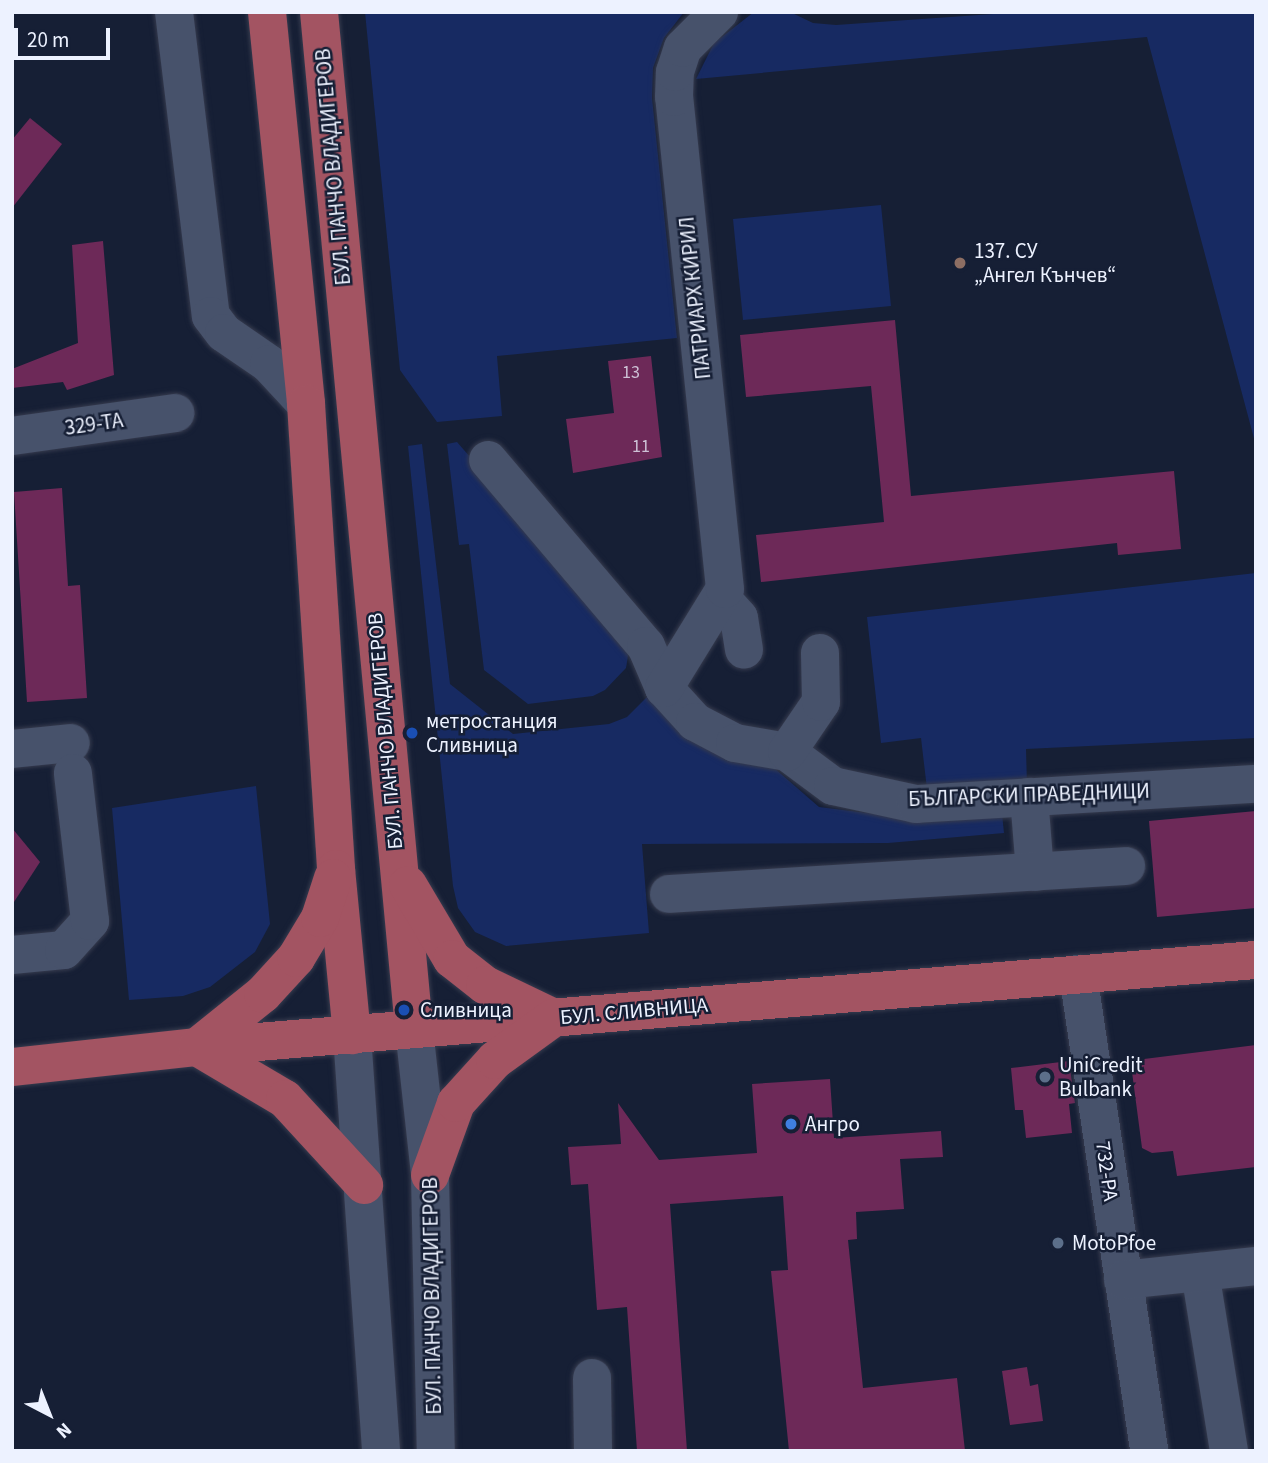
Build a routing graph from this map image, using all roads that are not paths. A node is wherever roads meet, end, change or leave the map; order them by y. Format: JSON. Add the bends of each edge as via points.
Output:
{"nodes":[{"id":1,"x":174,"y":12,"type":"edge"},
{"id":2,"x":267,"y":12,"type":"edge"},
{"id":3,"x":319,"y":12,"type":"edge"},
{"id":4,"x":719,"y":12,"type":"edge"},
{"id":5,"x":306,"y":404,"type":"junction"},
{"id":6,"x":175,"y":413,"type":"dead end"},
{"id":7,"x":12,"y":436,"type":"edge"},
{"id":8,"x":488,"y":460,"type":"dead end"},
{"id":9,"x":722,"y":599,"type":"junction"},
{"id":10,"x":744,"y":650,"type":"dead end"},
{"id":11,"x":820,"y":653,"type":"dead end"},
{"id":12,"x":664,"y":688,"type":"junction"},
{"id":13,"x":12,"y":749,"type":"edge"},
{"id":14,"x":787,"y":752,"type":"junction"},
{"id":15,"x":1256,"y":784,"type":"edge"},
{"id":16,"x":1029,"y":797,"type":"junction"},
{"id":17,"x":397,"y":865,"type":"junction"},
{"id":18,"x":1126,"y":866,"type":"dead end"},
{"id":19,"x":336,"y":869,"type":"junction"},
{"id":20,"x":1035,"y":872,"type":"junction"},
{"id":21,"x":669,"y":894,"type":"dead end"},
{"id":22,"x":12,"y":955,"type":"edge"},
{"id":23,"x":1256,"y":960,"type":"edge"},
{"id":24,"x":1078,"y":974,"type":"junction"},
{"id":25,"x":553,"y":1018,"type":"junction"},
{"id":26,"x":414,"y":1029,"type":"junction"},
{"id":27,"x":352,"y":1035,"type":"junction"},
{"id":28,"x":197,"y":1047,"type":"junction"},
{"id":29,"x":12,"y":1067,"type":"edge"},
{"id":30,"x":430,"y":1175,"type":"junction"},
{"id":31,"x":364,"y":1185,"type":"junction"},
{"id":32,"x":1256,"y":1266,"type":"edge"},
{"id":33,"x":1200,"y":1272,"type":"junction"},
{"id":34,"x":1123,"y":1280,"type":"junction"},
{"id":35,"x":592,"y":1378,"type":"dead end"},
{"id":36,"x":382,"y":1451,"type":"edge"},
{"id":37,"x":436,"y":1451,"type":"edge"},
{"id":38,"x":593,"y":1451,"type":"edge"},
{"id":39,"x":1149,"y":1451,"type":"edge"},
{"id":40,"x":1229,"y":1451,"type":"edge"}],
"edges":[{"from":1,"to":5,"type":"street","via":[[211,316],[224,333],[269,364]]},
{"from":2,"to":5,"type":"main road"},
{"from":3,"to":17,"type":"main road","name":"БУЛ. ПАНЧО ВЛАДИГЕРОВ"},
{"from":4,"to":9,"type":"street","name":"ПАТРИАРХ КИРИЛ","via":[[684,48],[675,72],[674,97],[725,589]]},
{"from":5,"to":19,"type":"main road"},
{"from":6,"to":7,"type":"street","name":"329-ТА"},
{"from":8,"to":12,"type":"street","name":"БЪЛГАРСКИ ПРАВЕДНИЦИ","via":[[646,646]]},
{"from":9,"to":10,"type":"street","via":[[739,618]]},
{"from":9,"to":12,"type":"street"},
{"from":11,"to":14,"type":"street","via":[[821,702]]},
{"from":12,"to":14,"type":"street","name":"БЪЛГАРСКИ ПРАВЕДНИЦИ","via":[[695,722],[735,743]]},
{"from":13,"to":22,"type":"street","via":[[72,758],[90,921],[64,950]]},
{"from":14,"to":16,"type":"street","name":"БЪЛГАРСКИ ПРАВЕДНИЦИ","via":[[833,786],[916,804]]},
{"from":15,"to":16,"type":"street","name":"БЪЛГАРСКИ ПРАВЕДНИЦИ"},
{"from":16,"to":20,"type":"street"},
{"from":17,"to":25,"type":"main road","via":[[432,932],[452,959],[485,985]]},
{"from":17,"to":26,"type":"main road","name":"БУЛ. ПАНЧО ВЛАДИГЕРОВ"},
{"from":18,"to":20,"type":"street"},
{"from":19,"to":27,"type":"main road"},
{"from":19,"to":28,"type":"main road","via":[[320,918],[296,958],[262,995]]},
{"from":20,"to":21,"type":"street"},
{"from":23,"to":24,"type":"main road","name":"БУЛ. СЛИВНИЦА"},
{"from":24,"to":25,"type":"main road","name":"БУЛ. СЛИВНИЦА"},
{"from":24,"to":34,"type":"street","name":"732-РА"},
{"from":25,"to":26,"type":"main road","name":"БУЛ. СЛИВНИЦА"},
{"from":25,"to":30,"type":"main road","via":[[495,1060],[456,1103]]},
{"from":26,"to":27,"type":"main road","name":"БУЛ. СЛИВНИЦА"},
{"from":26,"to":30,"type":"street","name":"БУЛ. ПАНЧО ВЛАДИГЕРОВ"},
{"from":27,"to":28,"type":"main road","name":"БУЛ. СЛИВНИЦА"},
{"from":27,"to":31,"type":"street"},
{"from":28,"to":29,"type":"main road","name":"БУЛ. СЛИВНИЦА"},
{"from":28,"to":31,"type":"main road","via":[[285,1099]]},
{"from":30,"to":37,"type":"street","name":"БУЛ. ПАНЧО ВЛАДИГЕРОВ"},
{"from":31,"to":36,"type":"street"},
{"from":32,"to":33,"type":"street"},
{"from":33,"to":34,"type":"street"},
{"from":33,"to":40,"type":"street"},
{"from":34,"to":39,"type":"street","name":"732-РА"},
{"from":35,"to":38,"type":"street"}]}
